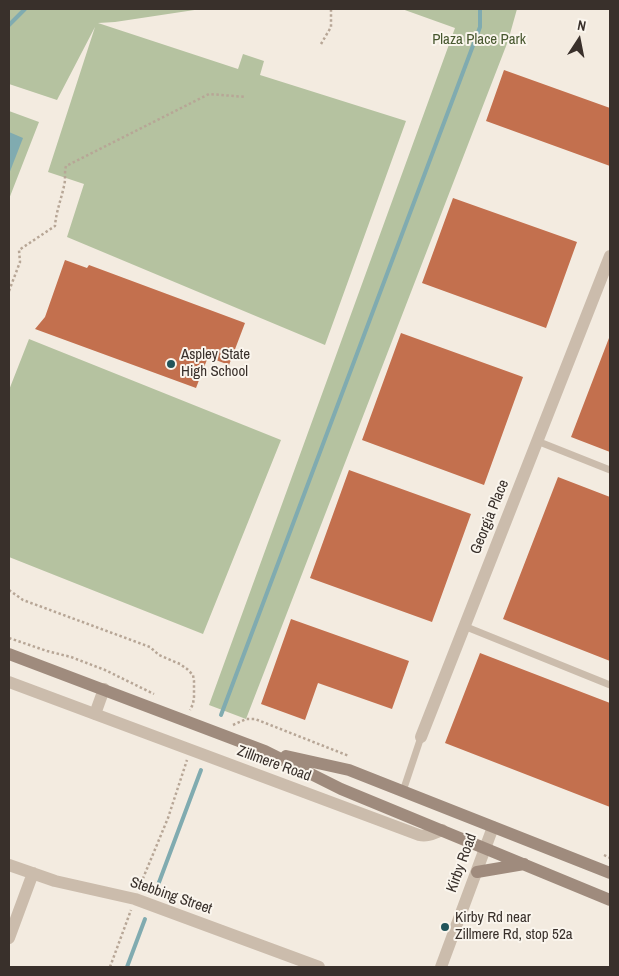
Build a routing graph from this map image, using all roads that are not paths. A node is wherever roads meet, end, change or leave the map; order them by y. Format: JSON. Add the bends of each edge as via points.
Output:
{"nodes":[{"id":1,"x":610,"y":256,"type":"edge"},
{"id":2,"x":537,"y":441,"type":"junction"},
{"id":3,"x":610,"y":470,"type":"edge"},
{"id":4,"x":464,"y":626,"type":"junction"},
{"id":5,"x":9,"y":654,"type":"edge"},
{"id":6,"x":9,"y":682,"type":"edge"},
{"id":7,"x":610,"y":685,"type":"edge"},
{"id":8,"x":104,"y":689,"type":"junction"},
{"id":9,"x":95,"y":714,"type":"junction"},
{"id":10,"x":421,"y":737,"type":"joint"},
{"id":11,"x":265,"y":751,"type":"junction"},
{"id":12,"x":402,"y":791,"type":"junction"},
{"id":13,"x":493,"y":827,"type":"junction"},
{"id":14,"x":442,"y":830,"type":"junction"},
{"id":15,"x":485,"y":849,"type":"junction"},
{"id":16,"x":524,"y":864,"type":"junction"},
{"id":17,"x":9,"y":865,"type":"edge"},
{"id":18,"x":476,"y":872,"type":"junction"},
{"id":19,"x":33,"y":873,"type":"junction"},
{"id":20,"x":610,"y":873,"type":"edge"},
{"id":21,"x":610,"y":900,"type":"edge"},
{"id":22,"x":9,"y":938,"type":"edge"},
{"id":23,"x":319,"y":967,"type":"edge"},
{"id":24,"x":441,"y":967,"type":"edge"}],
"edges":[{"from":1,"to":2,"type":"street","name":"Georgia Place"},
{"from":2,"to":3,"type":"lane"},
{"from":2,"to":4,"type":"street","name":"Georgia Place"},
{"from":4,"to":7,"type":"lane"},
{"from":4,"to":10,"type":"street","name":"Georgia Place"},
{"from":5,"to":8,"type":"main road","name":"Zillmere Road"},
{"from":6,"to":9,"type":"street","name":"Zillmere Road"},
{"from":8,"to":9,"type":"street"},
{"from":8,"to":11,"type":"main road","name":"Zillmere Road"},
{"from":9,"to":14,"type":"street","name":"Zillmere Road","via":[[419,835],[429,836]]},
{"from":10,"to":12,"type":"lane","name":"Georgia Place"},
{"from":11,"to":12,"type":"main road","name":"Zillmere Road","via":[[349,770]]},
{"from":11,"to":14,"type":"main road","name":"Zillmere Road","via":[[341,788]]},
{"from":12,"to":13,"type":"main road","name":"Zillmere Road"},
{"from":13,"to":15,"type":"street","name":"Kirby Road"},
{"from":13,"to":20,"type":"main road","name":"Zillmere Road"},
{"from":14,"to":15,"type":"main road","name":"Zillmere Road"},
{"from":15,"to":16,"type":"main road","name":"Zillmere Road"},
{"from":15,"to":18,"type":"street","name":"Kirby Road"},
{"from":16,"to":18,"type":"main road"},
{"from":16,"to":21,"type":"main road","name":"Zillmere Road"},
{"from":17,"to":19,"type":"street","name":"Stebbing Street"},
{"from":18,"to":24,"type":"street","name":"Kirby Road"},
{"from":19,"to":22,"type":"street"},
{"from":19,"to":23,"type":"street","name":"Stebbing Street","via":[[135,899]]}]}
